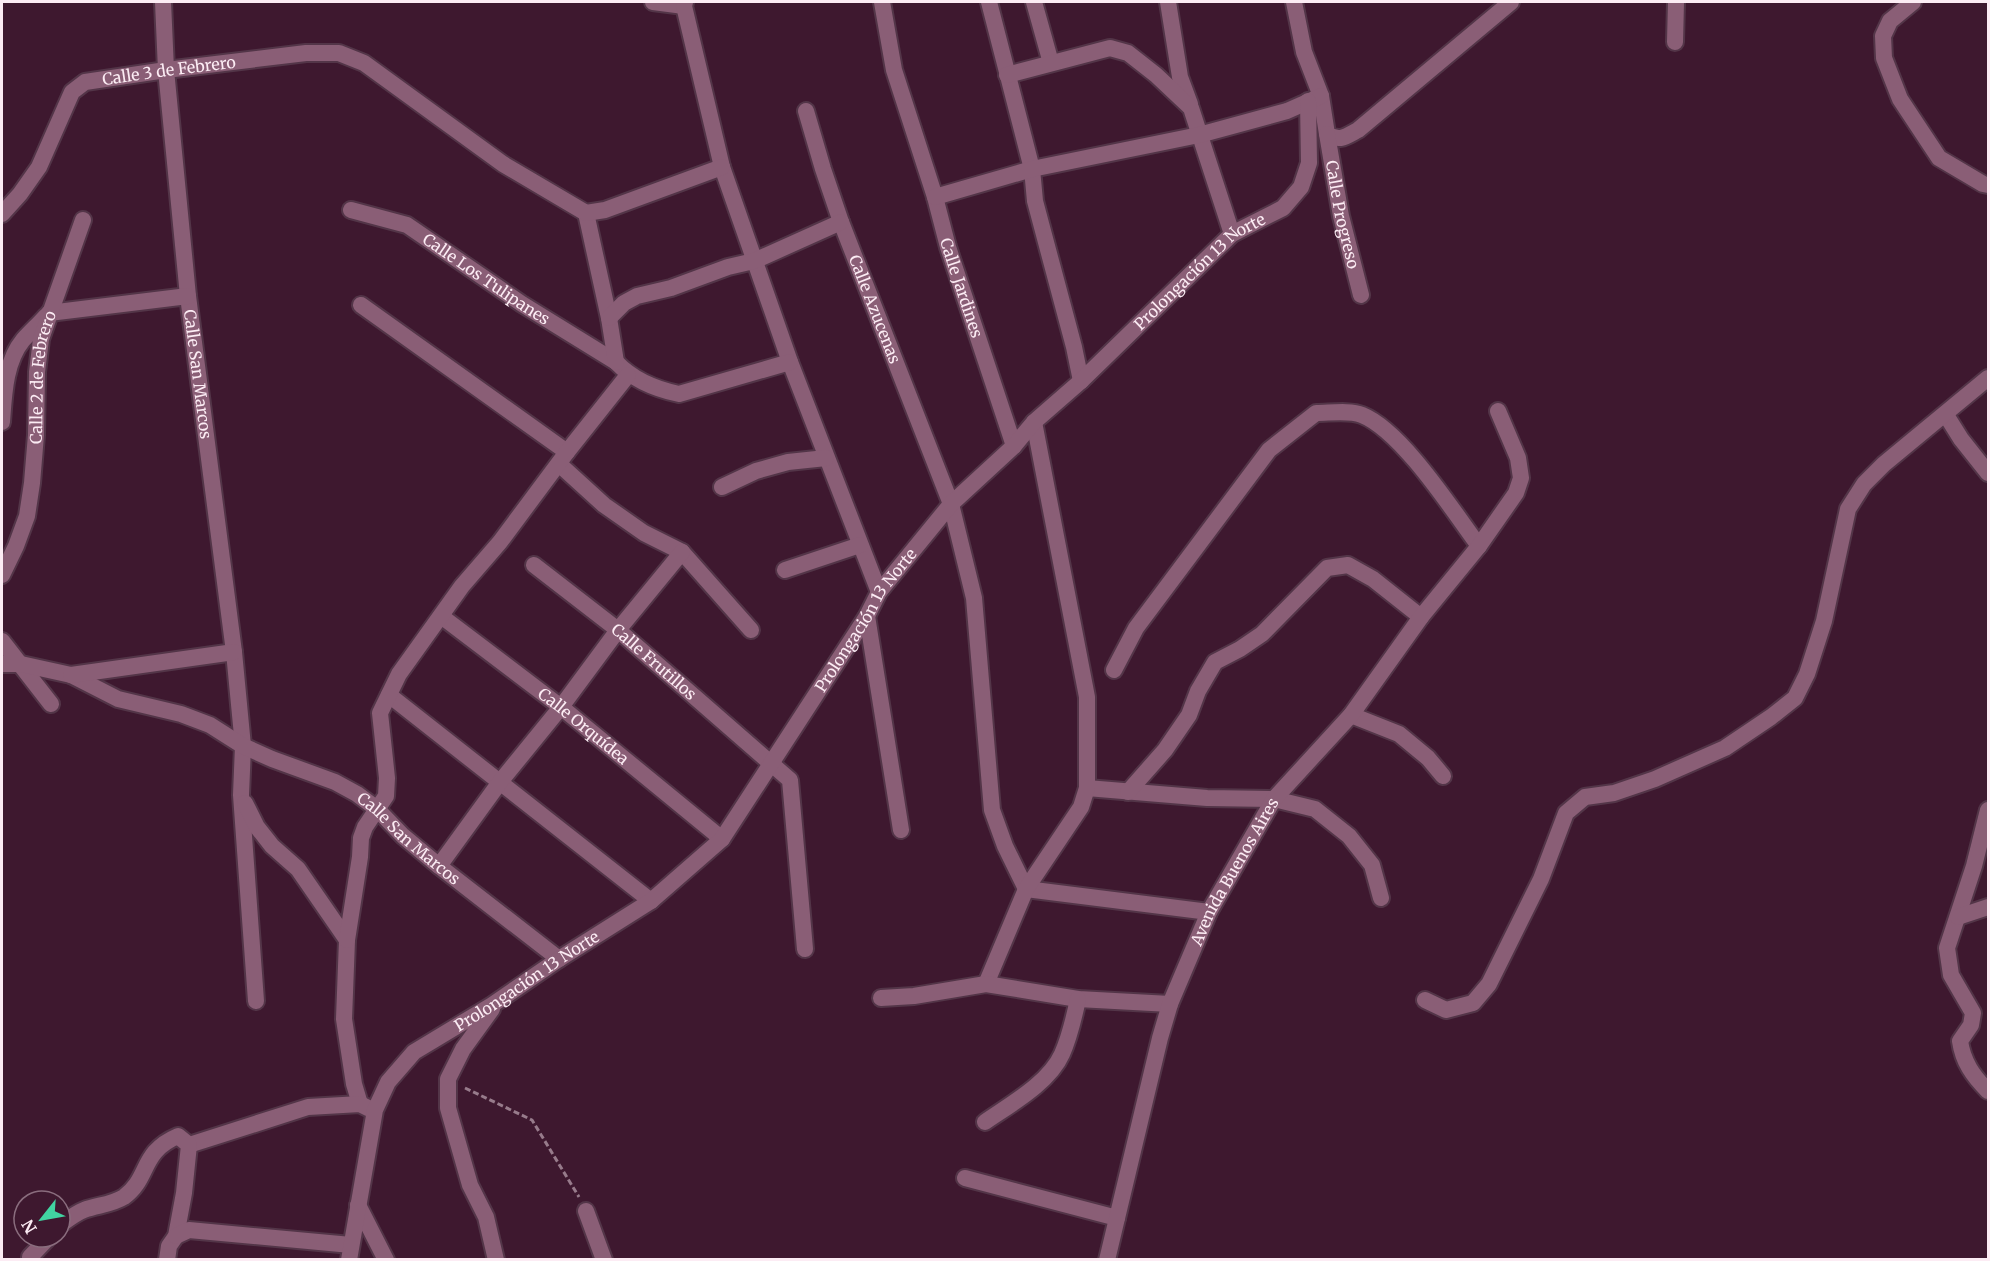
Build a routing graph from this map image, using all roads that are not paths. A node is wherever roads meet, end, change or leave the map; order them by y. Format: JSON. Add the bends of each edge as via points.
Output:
{"nodes":[{"id":1,"x":163,"y":2,"type":"edge"},
{"id":2,"x":653,"y":2,"type":"edge"},
{"id":3,"x":882,"y":2,"type":"edge"},
{"id":4,"x":989,"y":2,"type":"edge"},
{"id":5,"x":1034,"y":2,"type":"edge"},
{"id":6,"x":1168,"y":2,"type":"edge"},
{"id":7,"x":1294,"y":2,"type":"edge"},
{"id":8,"x":1510,"y":2,"type":"edge"},
{"id":9,"x":1676,"y":2,"type":"edge"},
{"id":10,"x":1913,"y":2,"type":"edge"},
{"id":11,"x":684,"y":3,"type":"edge"},
{"id":12,"x":1675,"y":42,"type":"dead end"},
{"id":13,"x":1051,"y":63,"type":"junction"},
{"id":14,"x":166,"y":70,"type":"junction"},
{"id":15,"x":1007,"y":75,"type":"junction"},
{"id":16,"x":1314,"y":99,"type":"junction"},
{"id":17,"x":1191,"y":108,"type":"junction"},
{"id":18,"x":806,"y":111,"type":"dead end"},
{"id":19,"x":1327,"y":134,"type":"junction"},
{"id":20,"x":1199,"y":135,"type":"junction"},
{"id":21,"x":722,"y":167,"type":"junction"},
{"id":22,"x":1032,"y":169,"type":"junction"},
{"id":23,"x":1989,"y":185,"type":"edge"},
{"id":24,"x":935,"y":197,"type":"junction"},
{"id":25,"x":351,"y":210,"type":"dead end"},
{"id":26,"x":586,"y":213,"type":"junction"},
{"id":27,"x":2,"y":214,"type":"edge"},
{"id":28,"x":83,"y":220,"type":"dead end"},
{"id":29,"x":841,"y":222,"type":"junction"},
{"id":30,"x":1232,"y":234,"type":"junction"},
{"id":31,"x":754,"y":261,"type":"junction"},
{"id":32,"x":1361,"y":295,"type":"dead end"},
{"id":33,"x":188,"y":296,"type":"junction"},
{"id":34,"x":361,"y":305,"type":"dead end"},
{"id":35,"x":49,"y":313,"type":"junction"},
{"id":36,"x":609,"y":318,"type":"junction"},
{"id":37,"x":615,"y":362,"type":"junction"},
{"id":38,"x":790,"y":362,"type":"junction"},
{"id":39,"x":628,"y":375,"type":"junction"},
{"id":40,"x":1989,"y":378,"type":"edge"},
{"id":41,"x":1081,"y":381,"type":"junction"},
{"id":42,"x":1498,"y":411,"type":"dead end"},
{"id":43,"x":1946,"y":415,"type":"junction"},
{"id":44,"x":2,"y":422,"type":"edge"},
{"id":45,"x":1034,"y":422,"type":"junction"},
{"id":46,"x":1014,"y":446,"type":"junction"},
{"id":47,"x":563,"y":458,"type":"junction"},
{"id":48,"x":826,"y":458,"type":"junction"},
{"id":49,"x":1989,"y":473,"type":"edge"},
{"id":50,"x":722,"y":487,"type":"dead end"},
{"id":51,"x":951,"y":504,"type":"junction"},
{"id":52,"x":860,"y":545,"type":"junction"},
{"id":53,"x":1479,"y":546,"type":"junction"},
{"id":54,"x":682,"y":552,"type":"junction"},
{"id":55,"x":534,"y":565,"type":"dead end"},
{"id":56,"x":785,"y":570,"type":"dead end"},
{"id":57,"x":2,"y":575,"type":"edge"},
{"id":58,"x":879,"y":592,"type":"junction"},
{"id":59,"x":441,"y":616,"type":"junction"},
{"id":60,"x":867,"y":616,"type":"junction"},
{"id":61,"x":1422,"y":617,"type":"junction"},
{"id":62,"x":618,"y":630,"type":"junction"},
{"id":63,"x":751,"y":630,"type":"dead end"},
{"id":64,"x":2,"y":641,"type":"edge"},
{"id":65,"x":234,"y":652,"type":"junction"},
{"id":66,"x":2,"y":664,"type":"edge"},
{"id":67,"x":21,"y":664,"type":"junction"},
{"id":68,"x":1114,"y":670,"type":"dead end"},
{"id":69,"x":71,"y":675,"type":"junction"},
{"id":70,"x":389,"y":695,"type":"junction"},
{"id":71,"x":51,"y":704,"type":"dead end"},
{"id":72,"x":561,"y":707,"type":"junction"},
{"id":73,"x":1351,"y":715,"type":"junction"},
{"id":74,"x":243,"y":746,"type":"junction"},
{"id":75,"x":771,"y":762,"type":"junction"},
{"id":76,"x":1443,"y":776,"type":"dead end"},
{"id":77,"x":500,"y":782,"type":"junction"},
{"id":78,"x":1086,"y":788,"type":"junction"},
{"id":79,"x":1128,"y":792,"type":"junction"},
{"id":80,"x":241,"y":795,"type":"junction"},
{"id":81,"x":1274,"y":799,"type":"junction"},
{"id":82,"x":377,"y":809,"type":"junction"},
{"id":83,"x":1989,"y":810,"type":"edge"},
{"id":84,"x":901,"y":830,"type":"dead end"},
{"id":85,"x":722,"y":839,"type":"junction"},
{"id":86,"x":439,"y":866,"type":"junction"},
{"id":87,"x":1026,"y":889,"type":"junction"},
{"id":88,"x":1381,"y":898,"type":"dead end"},
{"id":89,"x":651,"y":901,"type":"junction"},
{"id":90,"x":1989,"y":907,"type":"edge"},
{"id":91,"x":1209,"y":912,"type":"junction"},
{"id":92,"x":1958,"y":917,"type":"junction"},
{"id":93,"x":347,"y":940,"type":"junction"},
{"id":94,"x":805,"y":949,"type":"dead end"},
{"id":95,"x":559,"y":959,"type":"junction"},
{"id":96,"x":986,"y":984,"type":"junction"},
{"id":97,"x":881,"y":998,"type":"dead end"},
{"id":98,"x":1078,"y":999,"type":"junction"},
{"id":99,"x":1425,"y":1000,"type":"dead end"},
{"id":100,"x":256,"y":1001,"type":"dead end"},
{"id":101,"x":498,"y":1001,"type":"junction"},
{"id":102,"x":1170,"y":1004,"type":"junction"},
{"id":103,"x":1989,"y":1091,"type":"edge"},
{"id":104,"x":367,"y":1107,"type":"junction"},
{"id":105,"x":985,"y":1122,"type":"dead end"},
{"id":106,"x":183,"y":1141,"type":"junction"},
{"id":107,"x":965,"y":1178,"type":"dead end"},
{"id":108,"x":358,"y":1204,"type":"junction"},
{"id":109,"x":586,"y":1211,"type":"road end"},
{"id":110,"x":72,"y":1217,"type":"edge"},
{"id":111,"x":1117,"y":1218,"type":"junction"},
{"id":112,"x":176,"y":1236,"type":"junction"},
{"id":113,"x":38,"y":1249,"type":"edge"},
{"id":114,"x":350,"y":1252,"type":"edge"},
{"id":115,"x":30,"y":1257,"type":"dead end"},
{"id":116,"x":167,"y":1260,"type":"edge"},
{"id":117,"x":386,"y":1260,"type":"edge"},
{"id":118,"x":496,"y":1260,"type":"edge"},
{"id":119,"x":603,"y":1260,"type":"edge"},
{"id":120,"x":1107,"y":1260,"type":"edge"}],
"edges":[{"from":1,"to":14,"type":"street","name":"Calle San Marcos"},
{"from":2,"to":11,"type":"street"},
{"from":3,"to":24,"type":"street","name":"Calle Jardines","via":[[894,70]]},
{"from":4,"to":15,"type":"street"},
{"from":5,"to":13,"type":"street"},
{"from":6,"to":17,"type":"street","via":[[1180,76]]},
{"from":7,"to":16,"type":"street","via":[[1313,75]]},
{"from":8,"to":19,"type":"street","via":[[1358,130],[1344,138],[1335,139]]},
{"from":9,"to":12,"type":"street"},
{"from":10,"to":23,"type":"street","via":[[1890,21],[1883,36],[1884,58],[1900,99],[1939,158]]},
{"from":11,"to":21,"type":"street"},
{"from":13,"to":15,"type":"street"},
{"from":13,"to":17,"type":"street","via":[[1110,48],[1128,52]]},
{"from":14,"to":26,"type":"street","name":"Calle 3 de Febrero","via":[[339,52],[364,63],[502,164]]},
{"from":14,"to":27,"type":"street","name":"Calle 3 de Febrero","via":[[85,82],[72,92],[39,167]]},
{"from":14,"to":33,"type":"street","name":"Calle San Marcos"},
{"from":15,"to":22,"type":"street"},
{"from":16,"to":19,"type":"street","name":"Calle Progreso"},
{"from":16,"to":20,"type":"street","via":[[1287,111]]},
{"from":16,"to":30,"type":"street","name":"Prolongación 13 Norte","via":[[1309,163],[1301,187],[1283,208]]},
{"from":17,"to":20,"type":"street"},
{"from":18,"to":29,"type":"street","name":"Calle Azucenas"},
{"from":19,"to":32,"type":"street","name":"Calle Progreso","via":[[1341,216]]},
{"from":20,"to":22,"type":"street"},
{"from":20,"to":30,"type":"street"},
{"from":21,"to":26,"type":"street"},
{"from":21,"to":31,"type":"street"},
{"from":22,"to":24,"type":"street"},
{"from":22,"to":41,"type":"street","via":[[1035,201]]},
{"from":24,"to":46,"type":"street","name":"Calle Jardines"},
{"from":25,"to":37,"type":"street","name":"Calle Los Tulipanes","via":[[407,225]]},
{"from":26,"to":36,"type":"street"},
{"from":28,"to":35,"type":"street"},
{"from":29,"to":31,"type":"street"},
{"from":29,"to":51,"type":"street","name":"Calle Azucenas"},
{"from":30,"to":41,"type":"street","name":"Prolongación 13 Norte"},
{"from":31,"to":36,"type":"street","via":[[637,296]]},
{"from":31,"to":38,"type":"street"},
{"from":33,"to":35,"type":"street","name":"Calle 2 de Febrero"},
{"from":33,"to":65,"type":"street","name":"Calle San Marcos"},
{"from":34,"to":47,"type":"street"},
{"from":35,"to":44,"type":"street","via":[[22,342],[9,367]]},
{"from":35,"to":57,"type":"street","name":"Calle 2 de Febrero","via":[[37,372],[36,435],[27,516]]},
{"from":36,"to":37,"type":"street"},
{"from":37,"to":39,"type":"street","name":"Calle Los Tulipanes"},
{"from":38,"to":39,"type":"street","via":[[679,394]]},
{"from":38,"to":48,"type":"street"},
{"from":39,"to":47,"type":"street"},
{"from":40,"to":43,"type":"street"},
{"from":41,"to":45,"type":"street","name":"Prolongación 13 Norte"},
{"from":42,"to":53,"type":"street","name":"Avenida Buenos Aires","via":[[1518,458],[1521,478],[1516,494]]},
{"from":43,"to":49,"type":"street"},
{"from":43,"to":99,"type":"street","via":[[1863,484],[1848,509],[1824,621],[1795,698],[1725,748],[1655,779],[1614,793],[1585,797],[1566,813],[1541,879],[1489,984],[1473,1003],[1446,1010]]},
{"from":45,"to":46,"type":"street","name":"Prolongación 13 Norte"},
{"from":45,"to":78,"type":"street","via":[[1087,697]]},
{"from":46,"to":51,"type":"street","name":"Prolongación 13 Norte"},
{"from":47,"to":54,"type":"street","via":[[604,505],[644,534]]},
{"from":47,"to":59,"type":"street"},
{"from":48,"to":50,"type":"street","via":[[788,462]]},
{"from":48,"to":52,"type":"street"},
{"from":51,"to":58,"type":"street","name":"Prolongación 13 Norte"},
{"from":51,"to":87,"type":"street","name":"Calle Azucenas","via":[[974,598],[992,810]]},
{"from":52,"to":56,"type":"street"},
{"from":52,"to":58,"type":"street"},
{"from":53,"to":61,"type":"street","name":"Avenida Buenos Aires"},
{"from":53,"to":68,"type":"street","via":[[1414,459],[1379,424],[1360,414],[1316,412],[1269,450],[1136,628]]},
{"from":54,"to":62,"type":"street"},
{"from":54,"to":63,"type":"street"},
{"from":55,"to":62,"type":"street","name":"Calle Frutillos"},
{"from":58,"to":60,"type":"street","name":"Prolongación 13 Norte"},
{"from":59,"to":70,"type":"street","via":[[399,674]]},
{"from":59,"to":72,"type":"street","name":"Calle Orquídea"},
{"from":60,"to":75,"type":"street","name":"Prolongación 13 Norte"},
{"from":60,"to":84,"type":"street"},
{"from":61,"to":73,"type":"street","name":"Avenida Buenos Aires"},
{"from":61,"to":79,"type":"street","via":[[1348,565],[1327,568],[1262,634],[1215,662],[1189,715]]},
{"from":62,"to":72,"type":"street"},
{"from":62,"to":75,"type":"street","name":"Calle Frutillos"},
{"from":64,"to":67,"type":"street"},
{"from":65,"to":69,"type":"street"},
{"from":65,"to":74,"type":"street","name":"Calle San Marcos"},
{"from":66,"to":67,"type":"street"},
{"from":67,"to":69,"type":"street"},
{"from":67,"to":71,"type":"street"},
{"from":69,"to":74,"type":"street","via":[[118,699],[210,725]]},
{"from":70,"to":77,"type":"street"},
{"from":70,"to":82,"type":"street","via":[[380,713],[386,796]]},
{"from":72,"to":77,"type":"street"},
{"from":72,"to":85,"type":"street","name":"Calle Orquídea"},
{"from":73,"to":76,"type":"street","via":[[1399,734]]},
{"from":73,"to":81,"type":"street","name":"Avenida Buenos Aires"},
{"from":74,"to":80,"type":"street","name":"Calle San Marcos"},
{"from":74,"to":82,"type":"street","name":"Calle San Marcos","via":[[336,782]]},
{"from":75,"to":85,"type":"street","name":"Prolongación 13 Norte"},
{"from":75,"to":94,"type":"street","name":"Calle Frutillos","via":[[790,780]]},
{"from":77,"to":86,"type":"street"},
{"from":77,"to":89,"type":"street"},
{"from":78,"to":79,"type":"street"},
{"from":78,"to":87,"type":"street","via":[[1081,807]]},
{"from":79,"to":81,"type":"street"},
{"from":80,"to":93,"type":"street","via":[[257,827],[298,869]]},
{"from":80,"to":100,"type":"street","name":"Calle San Marcos"},
{"from":81,"to":88,"type":"street","via":[[1315,809],[1349,836],[1372,865]]},
{"from":81,"to":91,"type":"street","name":"Avenida Buenos Aires"},
{"from":82,"to":86,"type":"street","name":"Calle San Marcos"},
{"from":82,"to":93,"type":"street","via":[[361,838]]},
{"from":83,"to":92,"type":"street"},
{"from":85,"to":89,"type":"street","name":"Prolongación 13 Norte"},
{"from":86,"to":95,"type":"street","name":"Calle San Marcos"},
{"from":87,"to":91,"type":"street"},
{"from":87,"to":96,"type":"street"},
{"from":89,"to":95,"type":"street","name":"Prolongación 13 Norte"},
{"from":90,"to":92,"type":"street"},
{"from":91,"to":102,"type":"street","name":"Avenida Buenos Aires"},
{"from":92,"to":103,"type":"street","via":[[1947,948],[1951,975],[1973,1013],[1971,1025],[1960,1041],[1962,1057],[1975,1079]]},
{"from":93,"to":104,"type":"street","via":[[344,1019],[354,1084]]},
{"from":95,"to":101,"type":"street","name":"Prolongación 13 Norte"},
{"from":96,"to":97,"type":"street"},
{"from":96,"to":98,"type":"street"},
{"from":98,"to":102,"type":"street"},
{"from":98,"to":105,"type":"street","via":[[1061,1056],[1037,1086]]},
{"from":101,"to":104,"type":"street","name":"Prolongación 13 Norte","via":[[414,1052]]},
{"from":101,"to":118,"type":"street","via":[[463,1049],[448,1079],[448,1108],[470,1185],[486,1216]]},
{"from":102,"to":111,"type":"street","name":"Avenida Buenos Aires"},
{"from":104,"to":106,"type":"street","via":[[308,1107]]},
{"from":104,"to":108,"type":"street"},
{"from":106,"to":110,"type":"street","via":[[164,1142],[152,1153],[124,1197]]},
{"from":106,"to":112,"type":"street","via":[[184,1193]]},
{"from":107,"to":111,"type":"street"},
{"from":108,"to":114,"type":"street"},
{"from":108,"to":117,"type":"street"},
{"from":109,"to":119,"type":"street"},
{"from":111,"to":120,"type":"street","name":"Avenida Buenos Aires"},
{"from":112,"to":114,"type":"street","via":[[189,1230]]},
{"from":112,"to":116,"type":"street","via":[[169,1246]]},
{"from":113,"to":115,"type":"street"}]}
